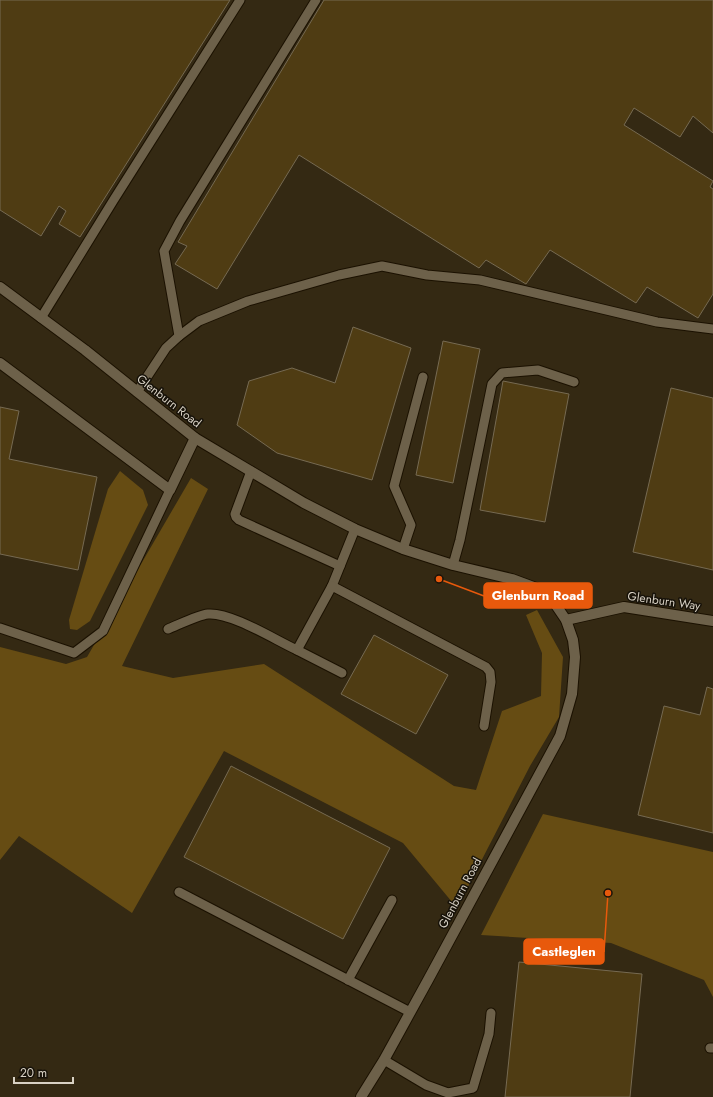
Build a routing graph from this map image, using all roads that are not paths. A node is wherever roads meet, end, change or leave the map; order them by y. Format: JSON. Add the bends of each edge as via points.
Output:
{"nodes":[{"id":1,"x":240,"y":0,"type":"edge"},
{"id":2,"x":316,"y":0,"type":"edge"},
{"id":3,"x":0,"y":287,"type":"edge"},
{"id":4,"x":42,"y":318,"type":"junction"},
{"id":5,"x":713,"y":329,"type":"edge"},
{"id":6,"x":179,"y":336,"type":"junction"},
{"id":7,"x":0,"y":363,"type":"edge"},
{"id":8,"x":423,"y":377,"type":"dead end"},
{"id":9,"x":574,"y":382,"type":"dead end"},
{"id":10,"x":137,"y":392,"type":"junction"},
{"id":11,"x":195,"y":438,"type":"junction"},
{"id":12,"x":251,"y":471,"type":"junction"},
{"id":13,"x":170,"y":490,"type":"junction"},
{"id":14,"x":355,"y":529,"type":"junction"},
{"id":15,"x":403,"y":549,"type":"junction"},
{"id":16,"x":453,"y":565,"type":"junction"},
{"id":17,"x":340,"y":566,"type":"junction"},
{"id":18,"x":332,"y":586,"type":"junction"},
{"id":19,"x":566,"y":620,"type":"junction"},
{"id":20,"x":713,"y":621,"type":"edge"},
{"id":21,"x":0,"y":628,"type":"edge"},
{"id":22,"x":168,"y":629,"type":"dead end"},
{"id":23,"x":297,"y":650,"type":"junction"},
{"id":24,"x":342,"y":673,"type":"dead end"},
{"id":25,"x":484,"y":726,"type":"dead end"},
{"id":26,"x":179,"y":892,"type":"dead end"},
{"id":27,"x":392,"y":900,"type":"dead end"},
{"id":28,"x":348,"y":980,"type":"junction"},
{"id":29,"x":410,"y":1012,"type":"junction"},
{"id":30,"x":492,"y":1014,"type":"dead end"},
{"id":31,"x":384,"y":1060,"type":"junction"},
{"id":32,"x":361,"y":1097,"type":"edge"}],
"edges":[{"from":1,"to":4,"type":"lane"},
{"from":2,"to":6,"type":"lane","via":[[164,251]]},
{"from":3,"to":4,"type":"street","name":"Glenburn Road"},
{"from":4,"to":10,"type":"street","name":"Glenburn Road"},
{"from":5,"to":6,"type":"lane","via":[[657,322],[480,280],[427,275],[382,266],[339,275],[248,301],[199,321]]},
{"from":6,"to":10,"type":"lane","via":[[166,348]]},
{"from":7,"to":13,"type":"street"},
{"from":8,"to":15,"type":"lane","via":[[394,486],[411,526]]},
{"from":9,"to":16,"type":"lane","via":[[538,370],[502,373],[492,384]]},
{"from":10,"to":11,"type":"street","name":"Glenburn Road"},
{"from":11,"to":12,"type":"street","name":"Glenburn Road"},
{"from":11,"to":13,"type":"street"},
{"from":12,"to":14,"type":"street","name":"Glenburn Road","via":[[304,503]]},
{"from":12,"to":17,"type":"lane","via":[[236,514],[239,520]]},
{"from":13,"to":21,"type":"lane","via":[[103,631],[74,653]]},
{"from":14,"to":15,"type":"street","name":"Glenburn Road"},
{"from":14,"to":17,"type":"lane"},
{"from":15,"to":16,"type":"street","name":"Glenburn Road"},
{"from":16,"to":19,"type":"street","name":"Glenburn Road","via":[[512,579],[547,592]]},
{"from":17,"to":18,"type":"lane"},
{"from":18,"to":23,"type":"lane"},
{"from":18,"to":25,"type":"lane","via":[[486,667],[492,682]]},
{"from":19,"to":20,"type":"street","name":"Glenburn Way","via":[[624,607]]},
{"from":19,"to":29,"type":"street","name":"Glenburn Road","via":[[575,657],[572,694],[560,736]]},
{"from":22,"to":23,"type":"lane","via":[[207,614],[220,615],[232,618]]},
{"from":23,"to":24,"type":"lane"},
{"from":26,"to":28,"type":"lane"},
{"from":27,"to":28,"type":"lane"},
{"from":28,"to":29,"type":"lane"},
{"from":29,"to":31,"type":"street","name":"Glenburn Road"},
{"from":30,"to":31,"type":"lane","via":[[489,1034],[473,1088],[448,1093],[426,1085]]},
{"from":31,"to":32,"type":"street","name":"Glenburn Road"}]}
